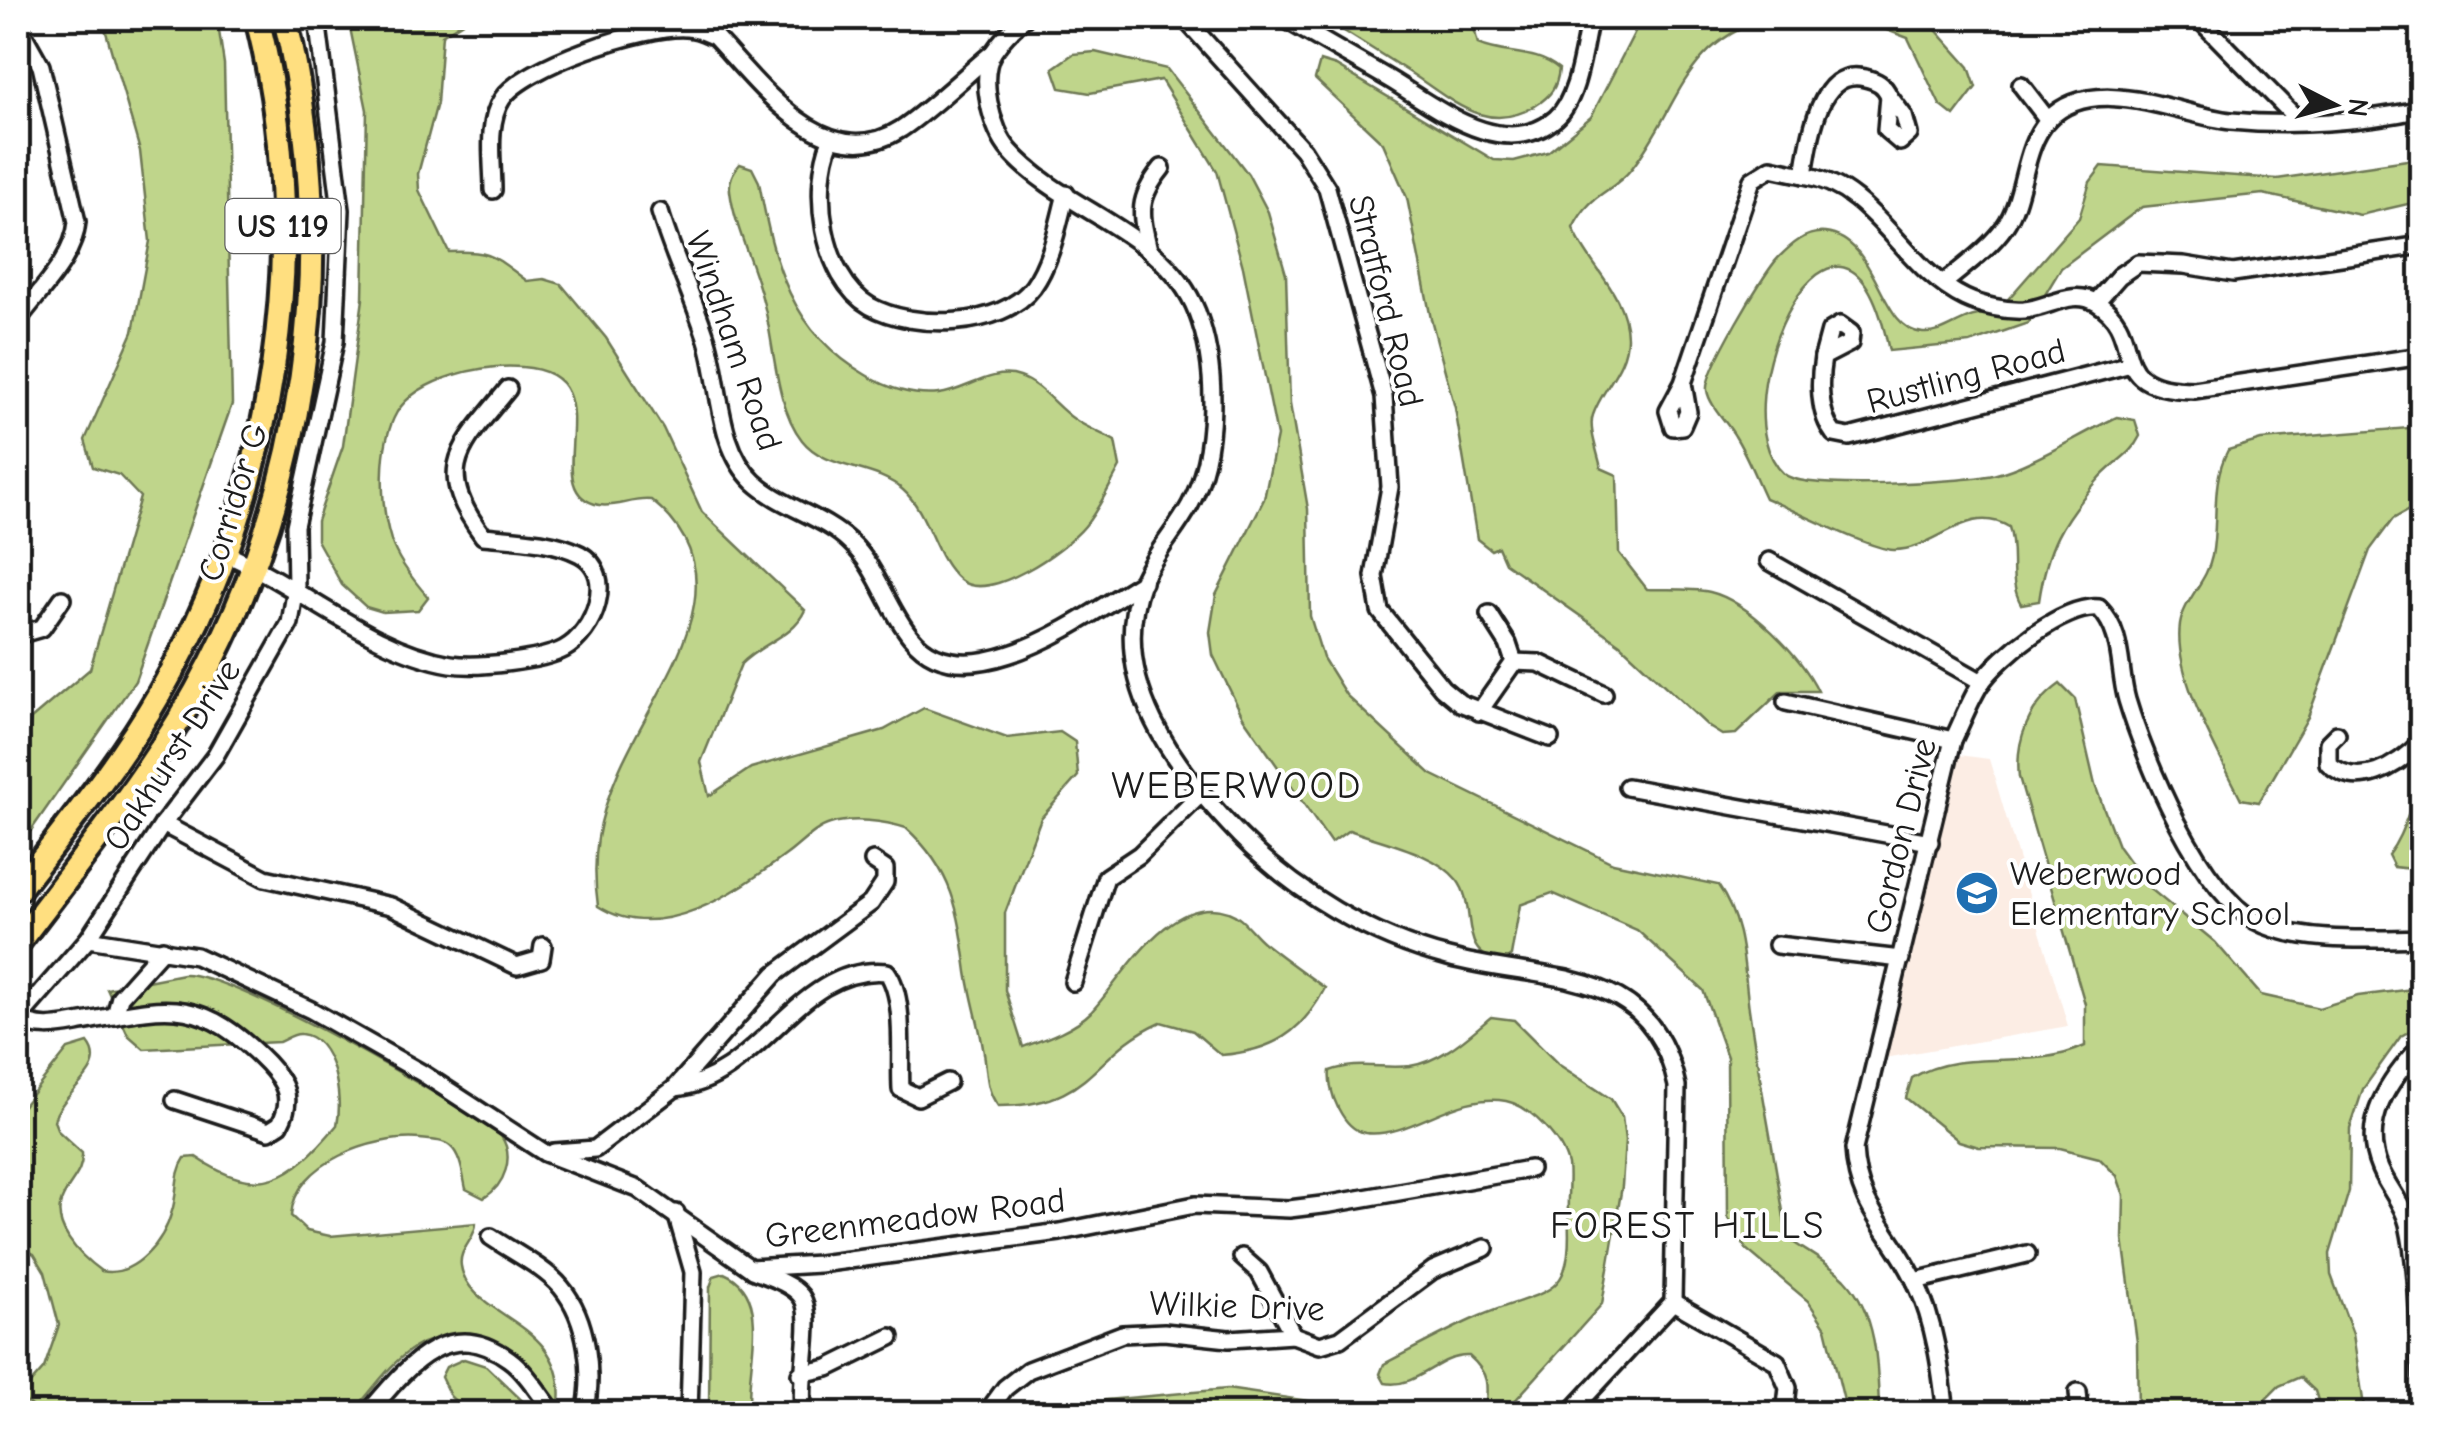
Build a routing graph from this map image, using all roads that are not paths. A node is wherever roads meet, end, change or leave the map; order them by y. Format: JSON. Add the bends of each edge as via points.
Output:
{"nodes":[{"id":1,"x":257,"y":18,"type":"edge"},
{"id":2,"x":285,"y":18,"type":"edge"},
{"id":3,"x":294,"y":18,"type":"edge"},
{"id":4,"x":317,"y":18,"type":"edge"},
{"id":5,"x":1025,"y":18,"type":"edge"},
{"id":6,"x":1184,"y":18,"type":"edge"},
{"id":7,"x":1282,"y":18,"type":"edge"},
{"id":8,"x":1590,"y":18,"type":"edge"},
{"id":9,"x":2201,"y":18,"type":"edge"},
{"id":10,"x":18,"y":26,"type":"edge"},
{"id":11,"x":991,"y":54,"type":"junction"},
{"id":12,"x":297,"y":70,"type":"junction"},
{"id":13,"x":2022,"y":85,"type":"dead end"},
{"id":14,"x":1889,"y":96,"type":"dead end"},
{"id":15,"x":2422,"y":109,"type":"edge"},
{"id":16,"x":2048,"y":120,"type":"junction"},
{"id":17,"x":2299,"y":122,"type":"junction"},
{"id":18,"x":831,"y":140,"type":"junction"},
{"id":19,"x":1162,"y":168,"type":"dead end"},
{"id":20,"x":1804,"y":175,"type":"junction"},
{"id":21,"x":493,"y":190,"type":"dead end"},
{"id":22,"x":1066,"y":194,"type":"junction"},
{"id":23,"x":660,"y":212,"type":"dead end"},
{"id":24,"x":2422,"y":245,"type":"edge"},
{"id":25,"x":1149,"y":250,"type":"junction"},
{"id":26,"x":1944,"y":283,"type":"junction"},
{"id":27,"x":2096,"y":302,"type":"junction"},
{"id":28,"x":18,"y":320,"type":"edge"},
{"id":29,"x":2422,"y":356,"type":"edge"},
{"id":30,"x":1823,"y":357,"type":"dead end"},
{"id":31,"x":2132,"y":364,"type":"junction"},
{"id":32,"x":1683,"y":383,"type":"dead end"},
{"id":33,"x":508,"y":388,"type":"dead end"},
{"id":34,"x":226,"y":554,"type":"junction"},
{"id":35,"x":1769,"y":560,"type":"dead end"},
{"id":36,"x":254,"y":566,"type":"junction"},
{"id":37,"x":1142,"y":582,"type":"junction"},
{"id":38,"x":296,"y":588,"type":"junction"},
{"id":39,"x":62,"y":599,"type":"dead end"},
{"id":40,"x":1489,"y":614,"type":"dead end"},
{"id":41,"x":18,"y":635,"type":"edge"},
{"id":42,"x":1514,"y":662,"type":"junction"},
{"id":43,"x":1982,"y":682,"type":"junction"},
{"id":44,"x":1604,"y":694,"type":"dead end"},
{"id":45,"x":1786,"y":702,"type":"dead end"},
{"id":46,"x":152,"y":706,"type":"junction"},
{"id":47,"x":1479,"y":712,"type":"junction"},
{"id":48,"x":2337,"y":734,"type":"dead end"},
{"id":49,"x":1550,"y":738,"type":"dead end"},
{"id":50,"x":1952,"y":740,"type":"junction"},
{"id":51,"x":2422,"y":742,"type":"edge"},
{"id":52,"x":1627,"y":787,"type":"dead end"},
{"id":53,"x":1202,"y":793,"type":"junction"},
{"id":54,"x":163,"y":824,"type":"junction"},
{"id":55,"x":1930,"y":842,"type":"junction"},
{"id":56,"x":873,"y":861,"type":"dead end"},
{"id":57,"x":18,"y":890,"type":"edge"},
{"id":58,"x":18,"y":926,"type":"edge"},
{"id":59,"x":88,"y":938,"type":"junction"},
{"id":60,"x":2422,"y":938,"type":"edge"},
{"id":61,"x":18,"y":943,"type":"edge"},
{"id":62,"x":1777,"y":945,"type":"dead end"},
{"id":63,"x":543,"y":946,"type":"dead end"},
{"id":64,"x":163,"y":949,"type":"junction"},
{"id":65,"x":1901,"y":959,"type":"junction"},
{"id":66,"x":1073,"y":982,"type":"dead end"},
{"id":67,"x":115,"y":1016,"type":"junction"},
{"id":68,"x":18,"y":1019,"type":"edge"},
{"id":69,"x":2422,"y":1045,"type":"edge"},
{"id":70,"x":948,"y":1082,"type":"dead end"},
{"id":71,"x":675,"y":1088,"type":"junction"},
{"id":72,"x":176,"y":1100,"type":"dead end"},
{"id":73,"x":546,"y":1153,"type":"junction"},
{"id":74,"x":1530,"y":1169,"type":"dead end"},
{"id":75,"x":676,"y":1213,"type":"junction"},
{"id":76,"x":492,"y":1237,"type":"dead end"},
{"id":77,"x":1484,"y":1248,"type":"dead end"},
{"id":78,"x":2026,"y":1254,"type":"dead end"},
{"id":79,"x":1242,"y":1257,"type":"dead end"},
{"id":80,"x":750,"y":1268,"type":"junction"},
{"id":81,"x":1916,"y":1280,"type":"junction"},
{"id":82,"x":1673,"y":1302,"type":"junction"},
{"id":83,"x":1294,"y":1335,"type":"junction"},
{"id":84,"x":891,"y":1337,"type":"dead end"},
{"id":85,"x":800,"y":1374,"type":"junction"},
{"id":86,"x":2422,"y":1378,"type":"edge"},
{"id":87,"x":2078,"y":1392,"type":"dead end"},
{"id":88,"x":366,"y":1414,"type":"edge"},
{"id":89,"x":555,"y":1414,"type":"edge"},
{"id":90,"x":585,"y":1414,"type":"edge"},
{"id":91,"x":688,"y":1414,"type":"edge"},
{"id":92,"x":804,"y":1414,"type":"edge"},
{"id":93,"x":986,"y":1414,"type":"edge"},
{"id":94,"x":1568,"y":1414,"type":"edge"},
{"id":95,"x":1784,"y":1414,"type":"edge"},
{"id":96,"x":1946,"y":1414,"type":"edge"},
{"id":97,"x":2080,"y":1414,"type":"edge"}],
"edges":[{"from":1,"to":34,"type":"highway","name":"Corridor G","number":"US 119","via":[[275,112],[284,241],[275,357]]},
{"from":2,"to":12,"type":"highway","name":"Corridor G","number":"US 119"},
{"from":3,"to":12,"type":"highway"},
{"from":4,"to":38,"type":"street","name":"Oakhurst Drive","via":[[341,210],[335,342],[295,526]]},
{"from":5,"to":11,"type":"street"},
{"from":6,"to":47,"type":"street","name":"Stratford Road","via":[[1303,150],[1327,188],[1388,424],[1390,486],[1374,596],[1442,688]]},
{"from":7,"to":8,"type":"street","via":[[1459,122],[1510,134],[1555,118],[1567,102]]},
{"from":9,"to":17,"type":"street"},
{"from":10,"to":28,"type":"street","via":[[42,66],[77,222],[62,262]]},
{"from":11,"to":18,"type":"street","via":[[900,130]]},
{"from":11,"to":22,"type":"street","via":[[988,92],[995,129],[1010,152]]},
{"from":12,"to":36,"type":"highway","name":"Corridor G","number":"US 119","via":[[314,199],[312,301],[302,389]]},
{"from":13,"to":16,"type":"street"},
{"from":14,"to":20,"type":"street","via":[[1866,78],[1850,75],[1837,82],[1815,123]]},
{"from":15,"to":17,"type":"street"},
{"from":16,"to":17,"type":"street","via":[[2067,108],[2150,99],[2229,121]]},
{"from":16,"to":26,"type":"street","via":[[2005,227]]},
{"from":18,"to":21,"type":"street","via":[[774,98],[716,37],[685,27],[656,31],[515,82],[494,117]]},
{"from":18,"to":22,"type":"street","via":[[818,192],[825,231],[855,291],[868,305],[897,316],[960,320],[1010,308],[1033,287],[1054,244]]},
{"from":19,"to":25,"type":"street","via":[[1143,192]]},
{"from":20,"to":26,"type":"street","via":[[1842,186]]},
{"from":20,"to":32,"type":"street","via":[[1771,168],[1752,180]]},
{"from":22,"to":25,"type":"street"},
{"from":23,"to":37,"type":"street","name":"Windham Road","via":[[707,340],[738,463],[755,484],[846,538],[920,647],[950,660],[1021,652]]},
{"from":24,"to":27,"type":"street","via":[[2233,274],[2138,263]]},
{"from":25,"to":37,"type":"street","via":[[1178,276],[1197,312],[1210,397],[1200,482]]},
{"from":26,"to":27,"type":"street","via":[[1978,303],[2013,310],[2069,298]]},
{"from":27,"to":31,"type":"street","via":[[2114,320]]},
{"from":29,"to":31,"type":"street","via":[[2194,390],[2147,385]]},
{"from":30,"to":31,"type":"street","name":"Rustling Road","via":[[1826,421],[1834,434],[1850,437]]},
{"from":33,"to":38,"type":"street","via":[[456,462],[455,492],[482,536],[567,550],[584,556],[596,571],[599,602],[565,649],[492,664],[452,664],[385,642]]},
{"from":34,"to":36,"type":"street"},
{"from":34,"to":46,"type":"highway","name":"Corridor G","number":"US 119"},
{"from":35,"to":43,"type":"street"},
{"from":36,"to":38,"type":"street"},
{"from":36,"to":61,"type":"highway","name":"Corridor G","number":"US 119","via":[[182,716]]},
{"from":37,"to":53,"type":"street","via":[[1134,666],[1148,716]]},
{"from":38,"to":54,"type":"street","name":"Oakhurst Drive","via":[[290,623],[224,740]]},
{"from":39,"to":41,"type":"street","via":[[42,628]]},
{"from":40,"to":42,"type":"street"},
{"from":42,"to":44,"type":"street","via":[[1539,662]]},
{"from":42,"to":47,"type":"street"},
{"from":43,"to":50,"type":"street","name":"Gordon Drive"},
{"from":43,"to":60,"type":"street","name":"Gordon Drive","via":[[2016,648],[2070,611],[2099,608],[2119,648],[2140,743],[2181,829],[2234,903],[2255,922],[2286,931]]},
{"from":45,"to":50,"type":"street"},
{"from":46,"to":57,"type":"highway","name":"Corridor G","number":"US 119"},
{"from":46,"to":58,"type":"highway","via":[[161,716],[157,740]]},
{"from":47,"to":49,"type":"street","name":"Stratford Road"},
{"from":48,"to":51,"type":"street","via":[[2328,743],[2328,764],[2340,775],[2362,778]]},
{"from":50,"to":55,"type":"street","name":"Gordon Drive"},
{"from":52,"to":55,"type":"street"},
{"from":53,"to":66,"type":"street","via":[[1139,855],[1106,877]]},
{"from":53,"to":82,"type":"street","via":[[1294,884],[1352,920],[1447,957],[1598,987],[1631,1002],[1654,1023],[1678,1086]]},
{"from":54,"to":59,"type":"street","name":"Oakhurst Drive"},
{"from":54,"to":63,"type":"street","via":[[264,878],[391,906],[517,966],[531,965]]},
{"from":55,"to":65,"type":"street","name":"Gordon Drive"},
{"from":56,"to":71,"type":"street","via":[[885,869],[885,882],[871,903],[775,974]]},
{"from":59,"to":64,"type":"street","name":"Greenmeadow Road"},
{"from":59,"to":68,"type":"street","name":"Oakhurst Drive"},
{"from":62,"to":65,"type":"street"},
{"from":64,"to":67,"type":"street","via":[[120,997]]},
{"from":64,"to":73,"type":"street","name":"Greenmeadow Road","via":[[220,966],[311,1010]]},
{"from":65,"to":81,"type":"street","name":"Gordon Drive","via":[[1854,1150],[1862,1198]]},
{"from":67,"to":68,"type":"street","via":[[55,1028],[33,1028]]},
{"from":67,"to":72,"type":"street","via":[[180,1008],[212,1016],[283,1080],[288,1096],[280,1124],[269,1131]]},
{"from":69,"to":86,"type":"street","via":[[2394,1075],[2373,1138],[2378,1165],[2408,1221]]},
{"from":70,"to":71,"type":"street","via":[[918,1097],[900,1089],[900,1003],[887,972],[867,970],[824,986],[726,1068]]},
{"from":71,"to":73,"type":"street","via":[[595,1149]]},
{"from":73,"to":75,"type":"street","name":"Greenmeadow Road","via":[[596,1169]]},
{"from":74,"to":80,"type":"street","name":"Greenmeadow Road","via":[[1330,1204],[1195,1205],[1060,1232]]},
{"from":75,"to":80,"type":"street","name":"Greenmeadow Road"},
{"from":75,"to":91,"type":"street","via":[[693,1272]]},
{"from":76,"to":90,"type":"street","via":[[560,1286],[580,1316],[588,1364]]},
{"from":77,"to":83,"type":"street","name":"Wilkie Drive","via":[[1433,1270],[1340,1339],[1320,1345]]},
{"from":78,"to":81,"type":"street"},
{"from":79,"to":83,"type":"street","via":[[1259,1272]]},
{"from":80,"to":85,"type":"street","via":[[800,1294],[807,1308]]},
{"from":81,"to":96,"type":"street","name":"Gordon Drive","via":[[1931,1323]]},
{"from":82,"to":94,"type":"street"},
{"from":82,"to":95,"type":"street","via":[[1777,1362],[1788,1388]]},
{"from":83,"to":93,"type":"street","name":"Wilkie Drive","via":[[1122,1334],[1028,1370]]},
{"from":84,"to":85,"type":"street"},
{"from":85,"to":92,"type":"street"},
{"from":87,"to":97,"type":"street"},
{"from":88,"to":89,"type":"street","via":[[436,1345],[466,1343],[511,1360]]}]}
